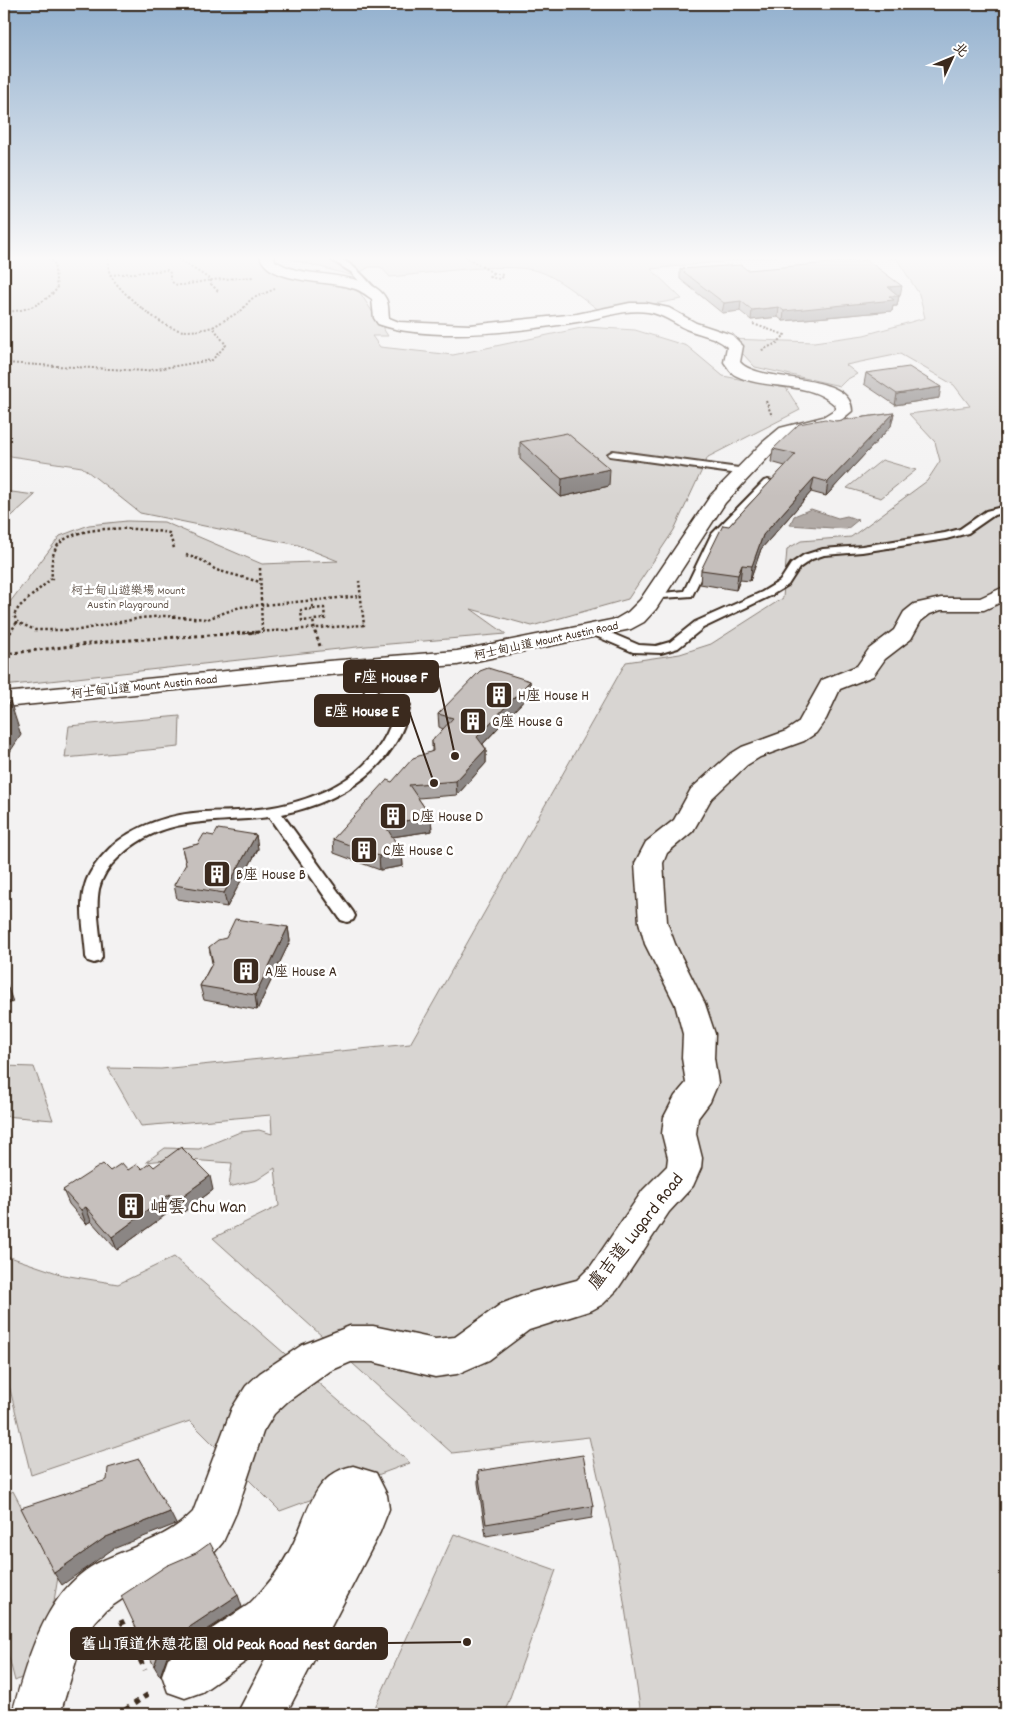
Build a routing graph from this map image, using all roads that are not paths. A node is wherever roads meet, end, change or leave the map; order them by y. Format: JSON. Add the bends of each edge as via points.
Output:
{"nodes":[{"id":1,"x":724,"y":336,"type":"edge"},
{"id":2,"x":613,"y":454,"type":"dead end"},
{"id":3,"x":746,"y":472,"type":"junction"},
{"id":4,"x":768,"y":483,"type":"edge"},
{"id":5,"x":1006,"y":509,"type":"edge"},
{"id":6,"x":1006,"y":592,"type":"edge"},
{"id":7,"x":652,"y":597,"type":"junction"},
{"id":8,"x":595,"y":630,"type":"junction"},
{"id":9,"x":370,"y":665,"type":"junction"},
{"id":10,"x":4,"y":700,"type":"edge"},
{"id":11,"x":273,"y":812,"type":"junction"},
{"id":12,"x":347,"y":916,"type":"dead end"},
{"id":13,"x":94,"y":957,"type":"dead end"},
{"id":14,"x":170,"y":1682,"type":"road end"},
{"id":15,"x":36,"y":1714,"type":"edge"},
{"id":16,"x":261,"y":1714,"type":"edge"}],
"edges":[{"from":1,"to":3,"type":"street","name":"柯士甸山道 Mount Austin Road","via":[[734,346],[734,366],[742,373],[806,385],[839,400],[844,408],[841,414],[829,421],[786,432]]},
{"from":2,"to":3,"type":"lane"},
{"from":3,"to":7,"type":"street","name":"柯士甸山道 Mount Austin Road","via":[[718,499]]},
{"from":4,"to":7,"type":"lane","via":[[715,537],[688,594]]},
{"from":5,"to":8,"type":"lane","via":[[990,513],[964,530],[946,536],[823,552],[808,557],[795,566],[784,583],[699,625],[674,645],[657,650],[637,649]]},
{"from":6,"to":15,"type":"street","name":"盧吉道 Lugard Road","via":[[984,604],[941,604],[916,613],[903,634],[880,651],[865,671],[830,685],[807,728],[738,760],[700,795],[682,828],[653,851],[648,868],[652,917],[660,944],[697,1022],[702,1083],[681,1117],[679,1134],[685,1158],[683,1172],[656,1202],[604,1278],[579,1298],[514,1317],[464,1353],[449,1358],[435,1358],[373,1344],[350,1344],[316,1358],[274,1387],[260,1400],[246,1422],[208,1527],[188,1545],[109,1579],[81,1604],[66,1627]]},
{"from":7,"to":8,"type":"street","name":"柯士甸山道 Mount Austin Road","via":[[636,617],[623,624]]},
{"from":8,"to":9,"type":"street","name":"柯士甸山道 Mount Austin Road","via":[[457,658]]},
{"from":9,"to":10,"type":"street","name":"柯士甸山道 Mount Austin Road"},
{"from":9,"to":11,"type":"lane","via":[[371,695],[403,705],[395,733],[386,748],[375,762],[341,788],[296,807]]},
{"from":11,"to":12,"type":"lane"},
{"from":11,"to":13,"type":"lane","via":[[206,816],[165,823],[129,840],[115,851],[96,877],[91,892]]},
{"from":14,"to":16,"type":"street","via":[[272,1614],[305,1565],[336,1500],[349,1487],[361,1488],[368,1500],[365,1517]]}]}
